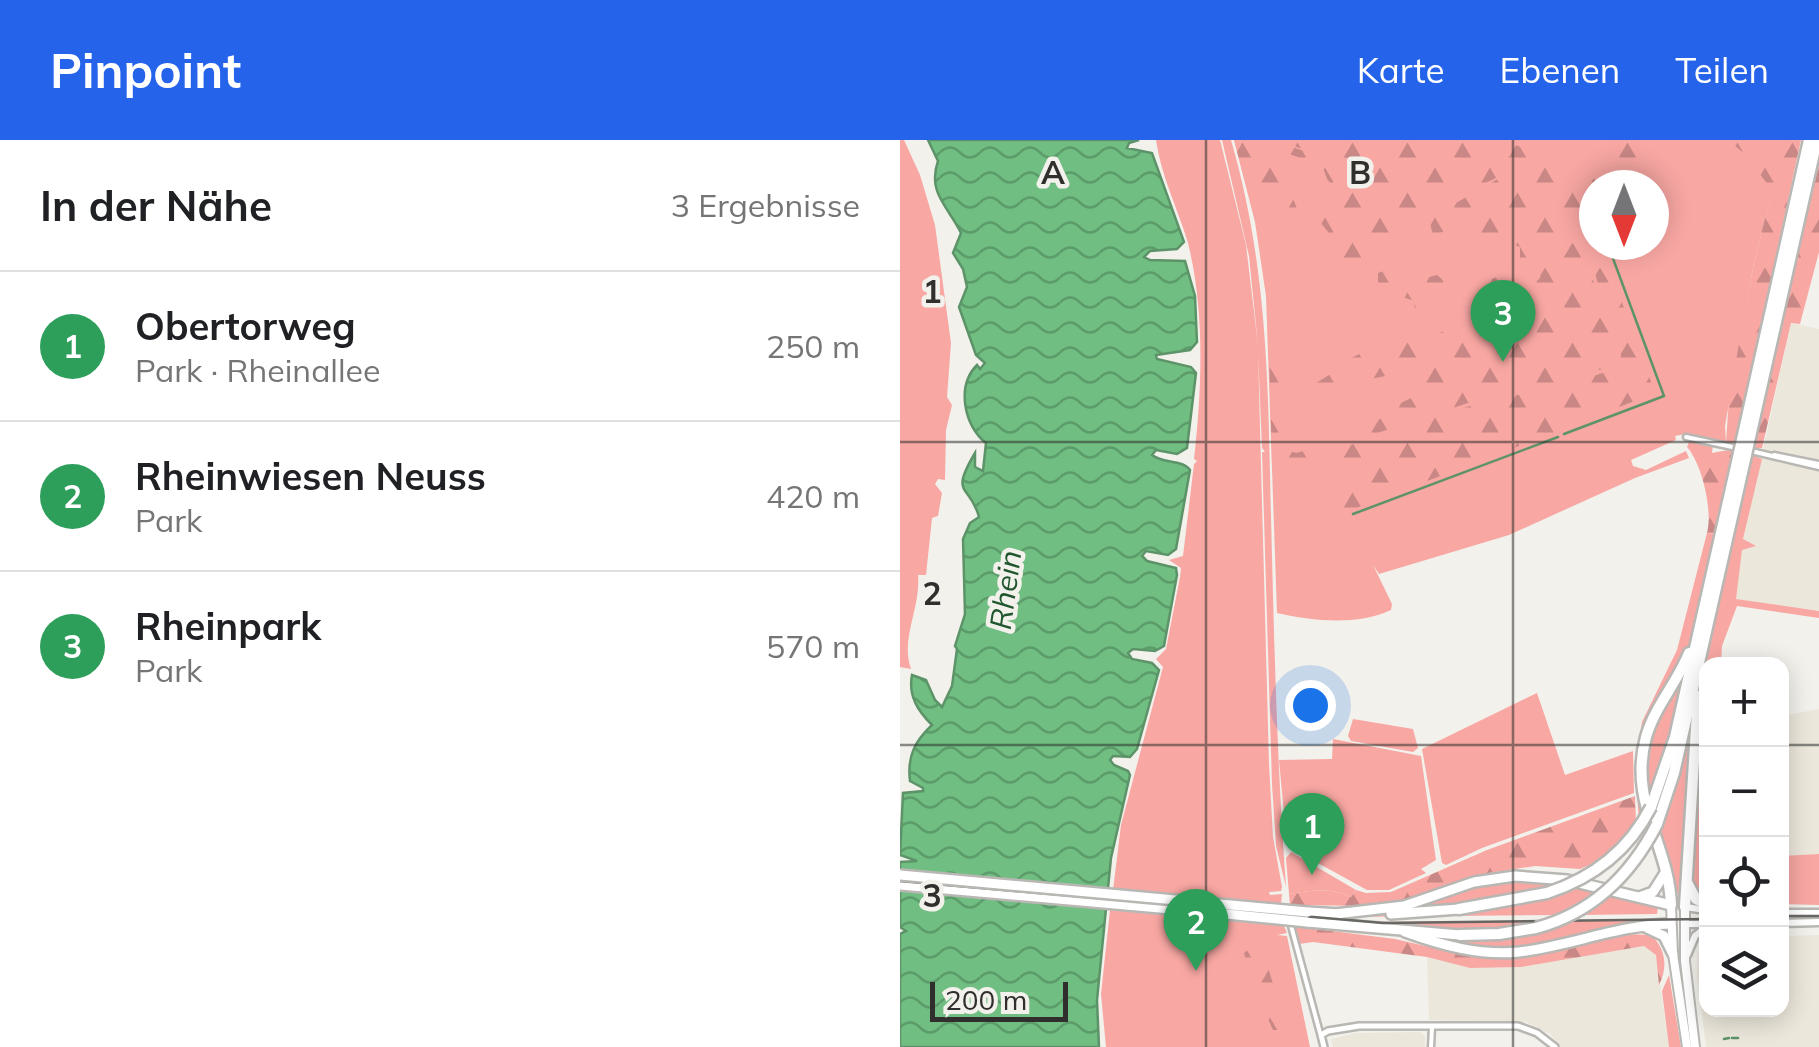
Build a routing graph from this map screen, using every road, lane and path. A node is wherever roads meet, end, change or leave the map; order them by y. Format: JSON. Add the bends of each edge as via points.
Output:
{"nodes":[{"id":1,"x":1813,"y":140,"type":"edge"},
{"id":2,"x":1686,"y":437,"type":"dead end"},
{"id":3,"x":1819,"y":465,"type":"edge"},
{"id":4,"x":1702,"y":636,"type":"junction"},
{"id":5,"x":1665,"y":873,"type":"junction"},
{"id":6,"x":900,"y":875,"type":"edge"},
{"id":7,"x":1687,"y":879,"type":"junction"},
{"id":8,"x":900,"y":885,"type":"edge"},
{"id":9,"x":1637,"y":897,"type":"junction"},
{"id":10,"x":1287,"y":900,"type":"dead end"},
{"id":11,"x":1699,"y":902,"type":"edge"},
{"id":12,"x":1459,"y":909,"type":"joint"},
{"id":13,"x":1699,"y":909,"type":"edge"},
{"id":14,"x":1819,"y":912,"type":"edge"},
{"id":15,"x":1789,"y":913,"type":"edge"},
{"id":16,"x":1335,"y":914,"type":"junction"},
{"id":17,"x":1675,"y":914,"type":"junction"},
{"id":18,"x":1307,"y":917,"type":"junction"},
{"id":19,"x":1789,"y":922,"type":"edge"},
{"id":20,"x":1819,"y":922,"type":"edge"},
{"id":21,"x":1683,"y":924,"type":"junction"},
{"id":22,"x":1699,"y":925,"type":"edge"},
{"id":23,"x":1640,"y":926,"type":"junction"},
{"id":24,"x":1704,"y":927,"type":"edge"},
{"id":25,"x":1406,"y":932,"type":"junction"},
{"id":26,"x":1460,"y":935,"type":"joint"},
{"id":27,"x":1673,"y":954,"type":"junction"},
{"id":28,"x":1685,"y":961,"type":"junction"},
{"id":29,"x":1432,"y":1026,"type":"junction"},
{"id":30,"x":1321,"y":1034,"type":"junction"},
{"id":31,"x":1324,"y":1047,"type":"edge"},
{"id":32,"x":1431,"y":1047,"type":"edge"},
{"id":33,"x":1554,"y":1047,"type":"edge"},
{"id":34,"x":1687,"y":1047,"type":"edge"},
{"id":35,"x":1696,"y":1047,"type":"edge"}],
"edges":[{"from":1,"to":4,"type":"highway"},
{"from":2,"to":3,"type":"street"},
{"from":4,"to":5,"type":"highway","via":[[1655,714],[1643,752],[1642,795]]},
{"from":4,"to":7,"type":"highway"},
{"from":4,"to":12,"type":"highway","bridge":true,"via":[[1652,807],[1632,838],[1576,882]]},
{"from":4,"to":26,"type":"highway","bridge":true,"via":[[1674,774],[1634,864],[1575,914],[1536,928]]},
{"from":5,"to":9,"type":"highway","via":[[1653,892]]},
{"from":5,"to":17,"type":"highway"},
{"from":6,"to":18,"type":"highway","bridge":true},
{"from":7,"to":11,"type":"highway"},
{"from":7,"to":17,"type":"highway"},
{"from":8,"to":18,"type":"highway","bridge":true},
{"from":9,"to":16,"type":"highway","via":[[1515,876],[1404,906]]},
{"from":9,"to":17,"type":"highway"},
{"from":10,"to":30,"type":"street"},
{"from":12,"to":16,"type":"highway"},
{"from":13,"to":17,"type":"main road"},
{"from":14,"to":15,"type":"main road"},
{"from":16,"to":18,"type":"highway"},
{"from":17,"to":21,"type":"main road"},
{"from":17,"to":21,"type":"main road"},
{"from":17,"to":23,"type":"highway"},
{"from":17,"to":27,"type":"main road"},
{"from":18,"to":25,"type":"highway"},
{"from":19,"to":20,"type":"main road"},
{"from":21,"to":22,"type":"main road"},
{"from":21,"to":28,"type":"main road"},
{"from":23,"to":25,"type":"highway","via":[[1503,953]]},
{"from":23,"to":27,"type":"highway","via":[[1660,932]]},
{"from":24,"to":28,"type":"main road"},
{"from":25,"to":26,"type":"highway"},
{"from":27,"to":34,"type":"main road"},
{"from":28,"to":35,"type":"main road"},
{"from":29,"to":30,"type":"street","via":[[1359,1026]]},
{"from":29,"to":32,"type":"street"},
{"from":29,"to":33,"type":"street","via":[[1524,1028]]},
{"from":30,"to":31,"type":"street"}]}
